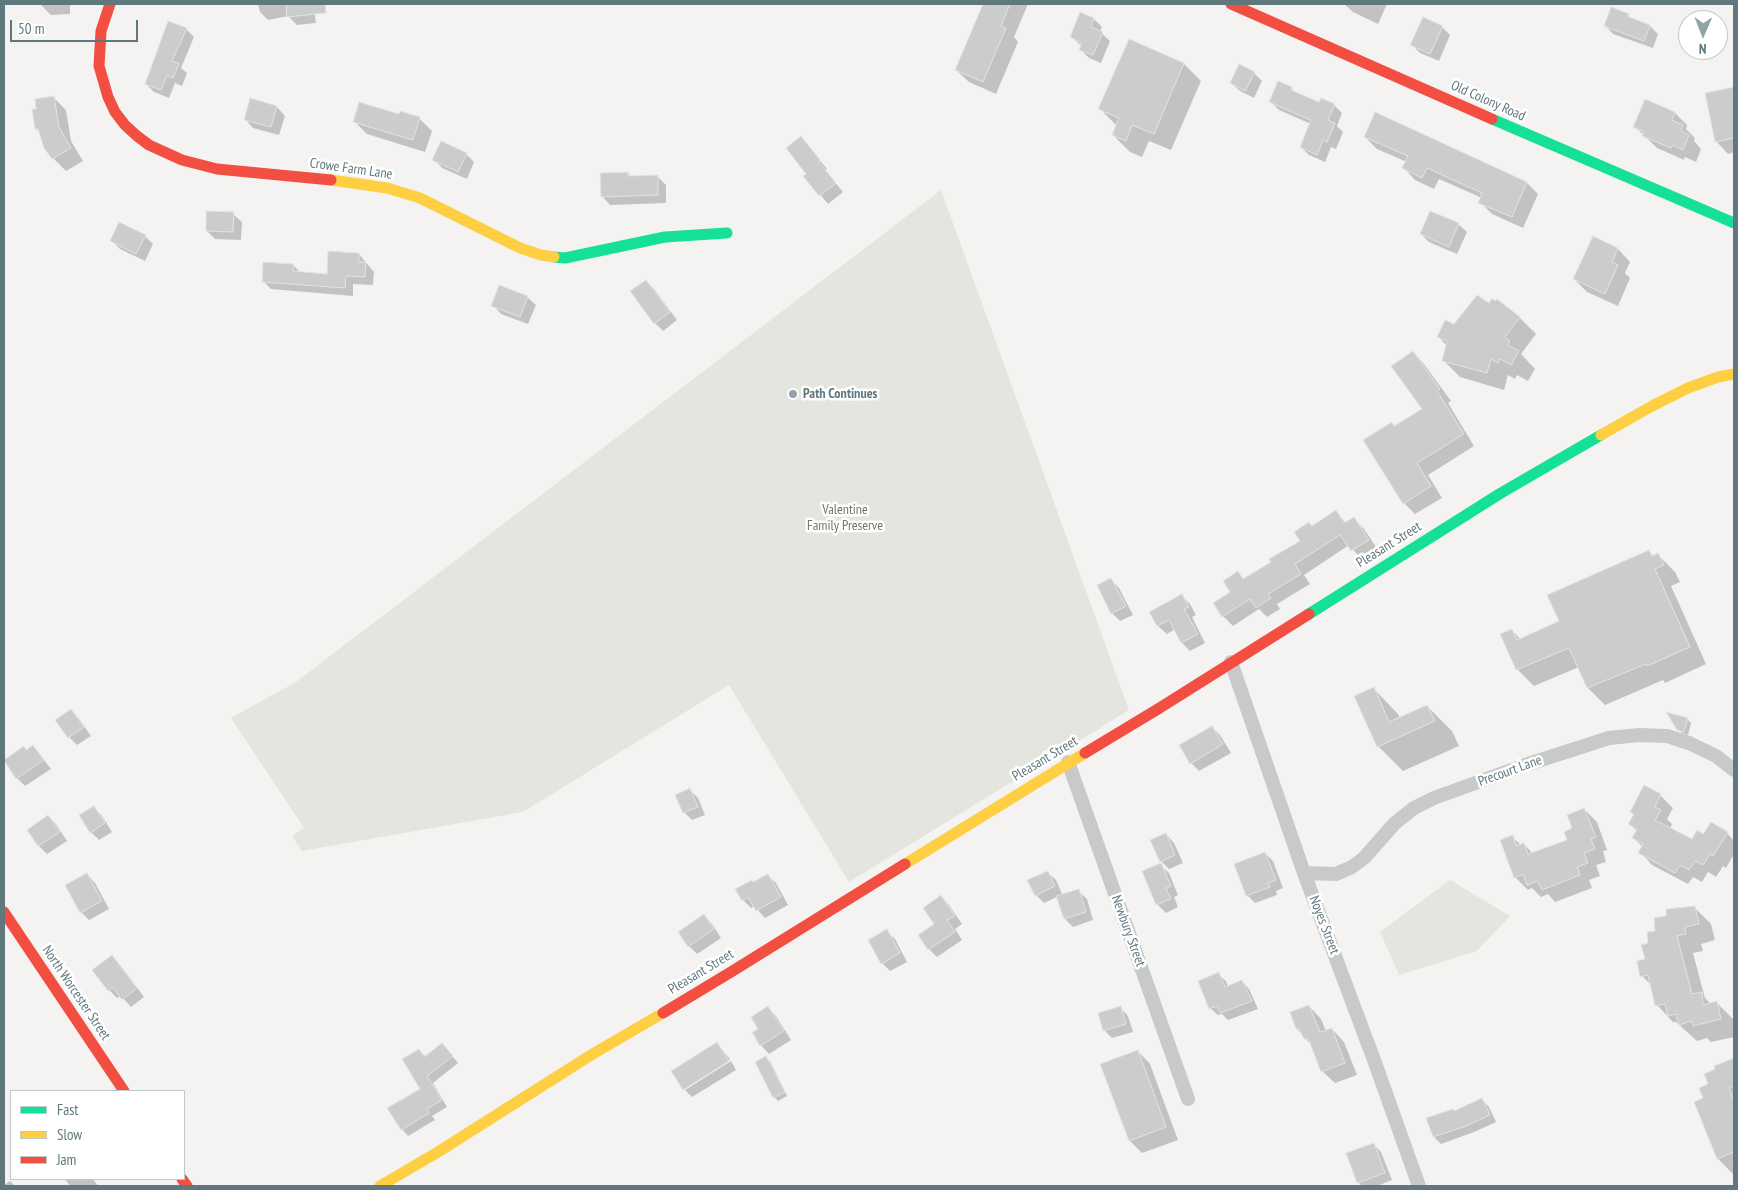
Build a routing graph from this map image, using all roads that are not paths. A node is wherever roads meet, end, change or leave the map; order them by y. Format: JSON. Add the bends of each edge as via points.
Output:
{"nodes":[{"id":1,"x":110,"y":4,"type":"edge"},
{"id":2,"x":1231,"y":4,"type":"edge"},
{"id":3,"x":1734,"y":223,"type":"edge"},
{"id":4,"x":727,"y":233,"type":"dead end"},
{"id":5,"x":1734,"y":374,"type":"edge"},
{"id":6,"x":1231,"y":662,"type":"junction"},
{"id":7,"x":1068,"y":762,"type":"junction"},
{"id":8,"x":1734,"y":770,"type":"edge"},
{"id":9,"x":1304,"y":873,"type":"junction"},
{"id":10,"x":4,"y":912,"type":"edge"},
{"id":11,"x":123,"y":1090,"type":"edge"},
{"id":12,"x":1188,"y":1099,"type":"dead end"},
{"id":13,"x":380,"y":1186,"type":"edge"},
{"id":14,"x":1419,"y":1186,"type":"edge"}],
"edges":[{"from":1,"to":4,"type":"main road","name":"Crowe Farm Lane","via":[[99,48],[99,66],[108,97],[124,125],[149,145],[182,160],[217,169],[387,188],[420,198],[494,236],[541,255],[565,258],[665,237]]},
{"from":2,"to":3,"type":"main road","name":"Old Colony Road"},
{"from":5,"to":6,"type":"main road","name":"Pleasant Street","via":[[1688,388],[1652,406],[1501,493]]},
{"from":6,"to":7,"type":"main road","name":"Pleasant Street"},
{"from":6,"to":9,"type":"street","name":"Noyes Street"},
{"from":7,"to":12,"type":"street","name":"Newbury Street"},
{"from":7,"to":13,"type":"main road","name":"Pleasant Street"},
{"from":8,"to":9,"type":"street","name":"Precourt Lane","via":[[1716,756],[1667,736],[1609,738],[1525,764],[1434,798],[1395,823],[1352,867],[1336,874]]},
{"from":9,"to":14,"type":"street","name":"Noyes Street"},
{"from":10,"to":11,"type":"main road","name":"North Worcester Street"}]}
